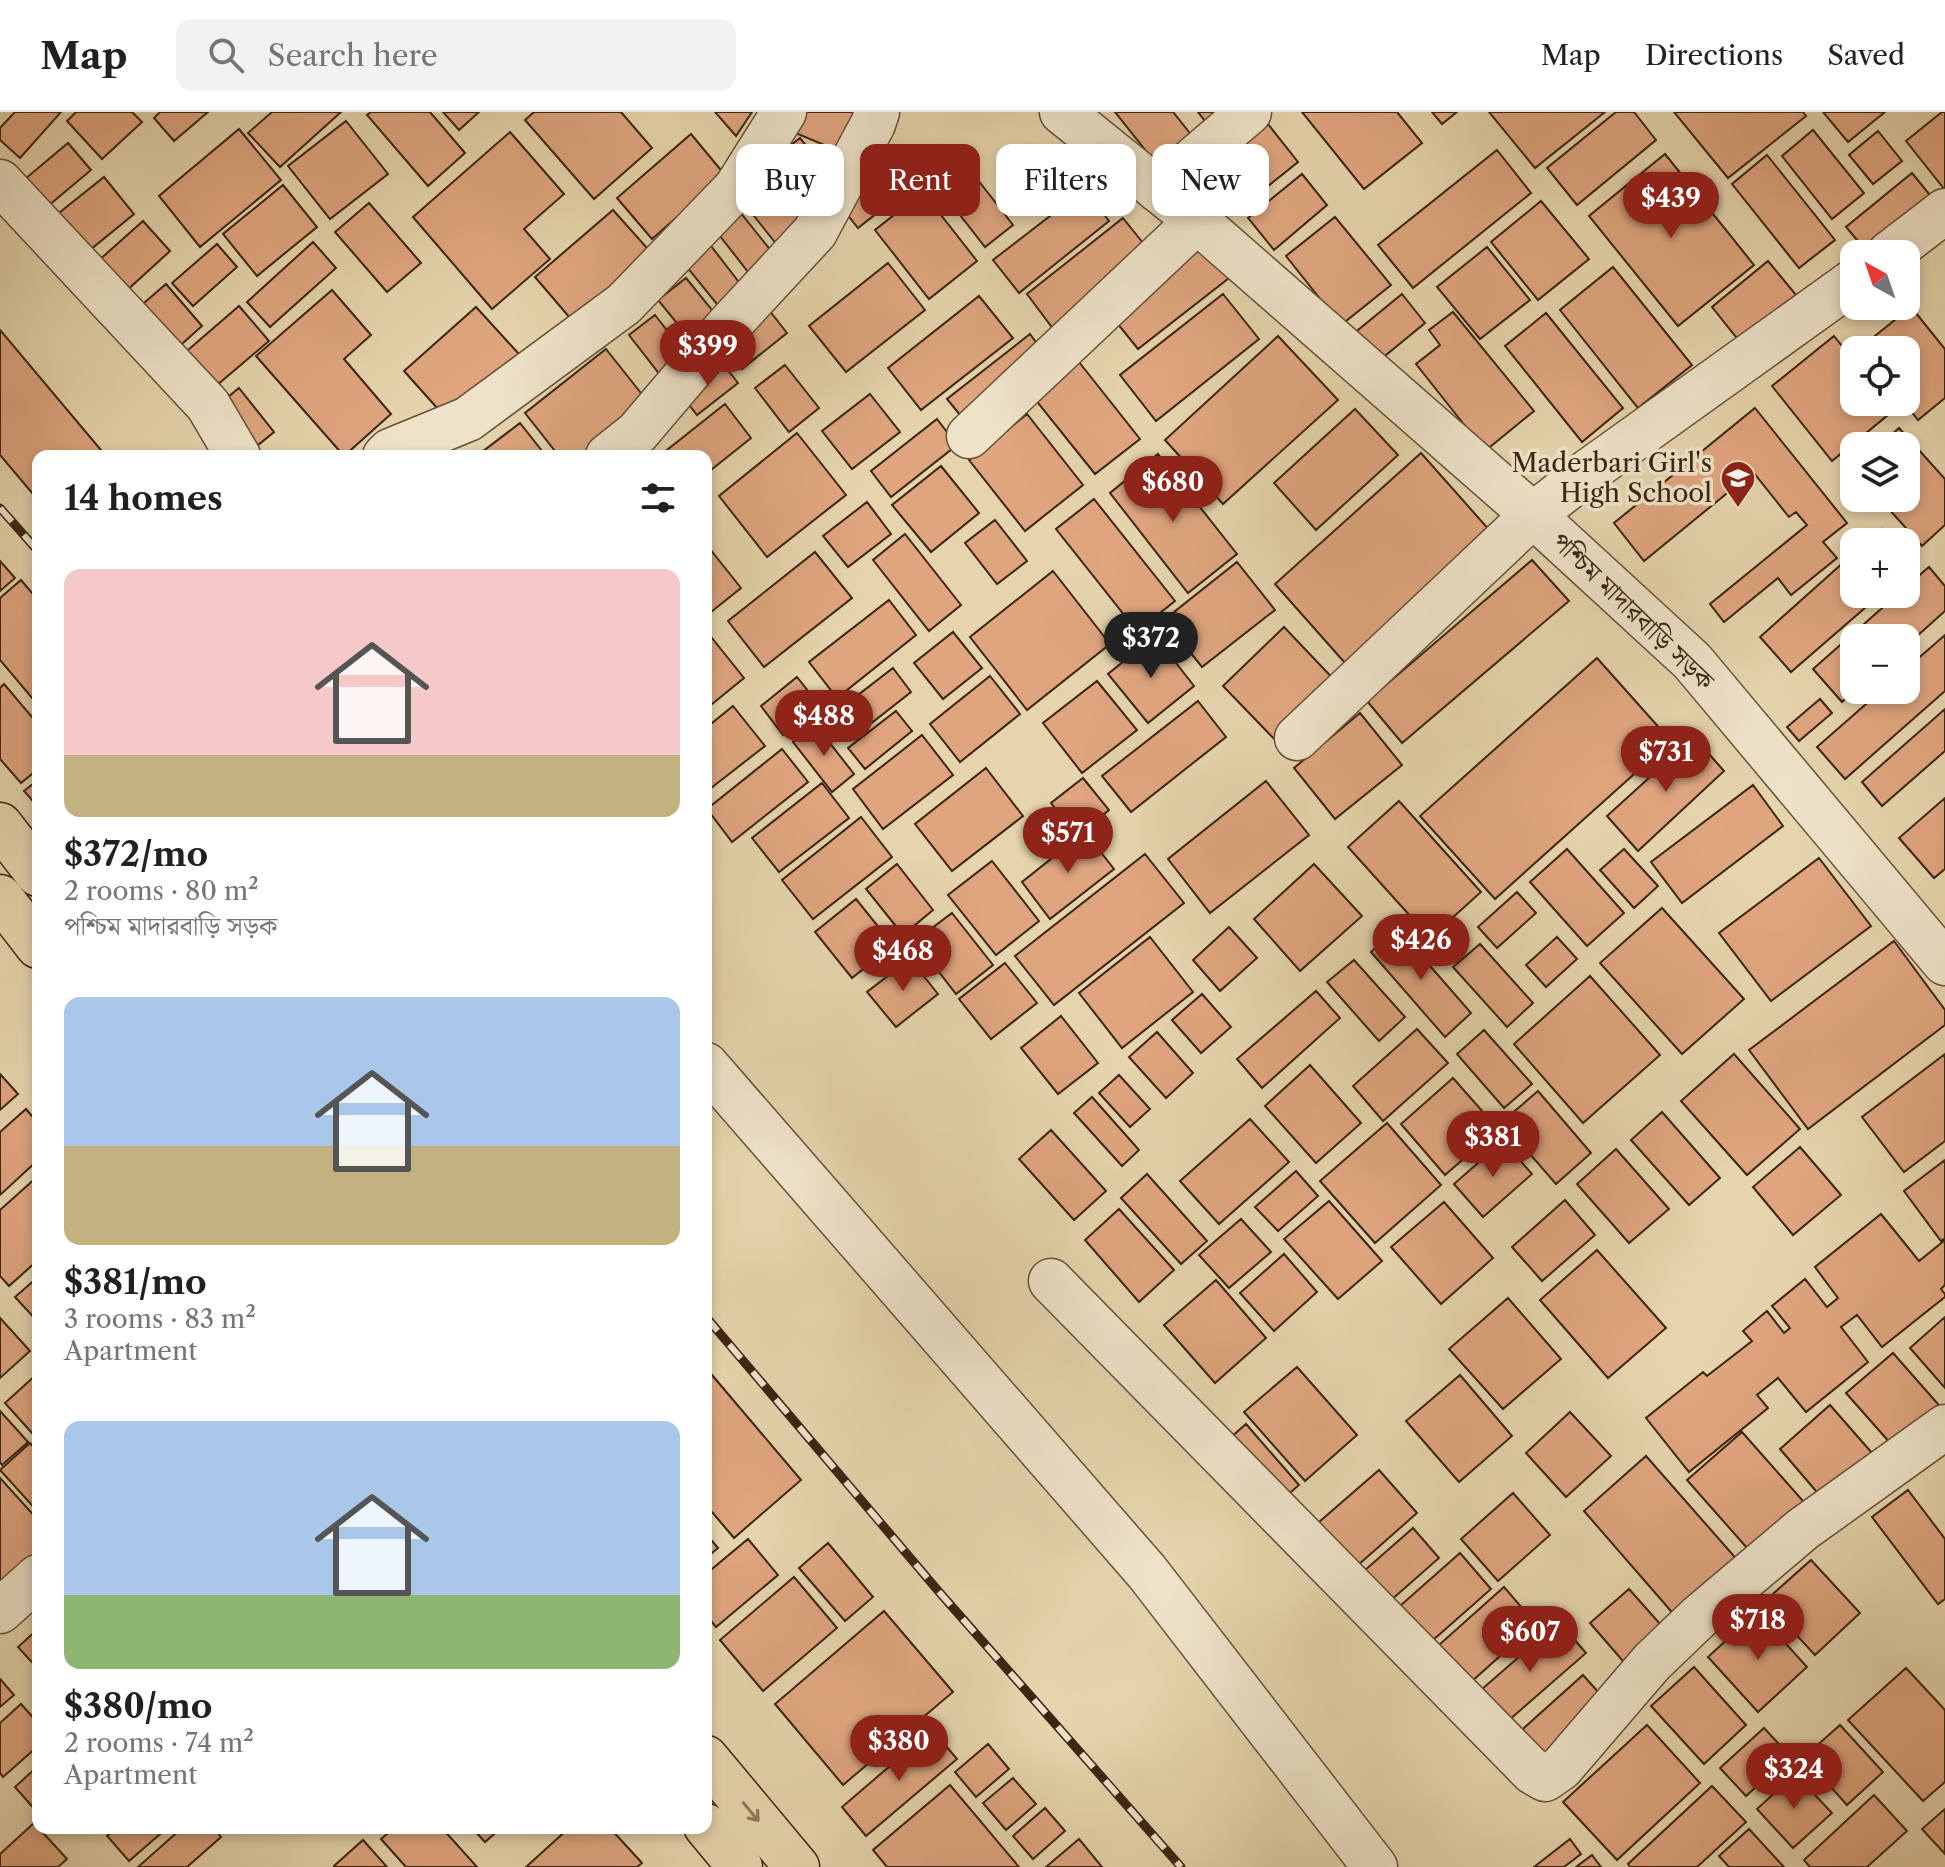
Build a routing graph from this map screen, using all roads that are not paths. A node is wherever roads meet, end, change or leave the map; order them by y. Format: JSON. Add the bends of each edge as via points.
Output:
{"nodes":[{"id":1,"x":784,"y":112,"type":"edge"},
{"id":2,"x":877,"y":112,"type":"edge"},
{"id":3,"x":1062,"y":112,"type":"edge"},
{"id":4,"x":1249,"y":112,"type":"edge"},
{"id":5,"x":1212,"y":144,"type":"edge"},
{"id":6,"x":0,"y":182,"type":"edge"},
{"id":7,"x":1152,"y":185,"type":"edge"},
{"id":8,"x":1945,"y":211,"type":"edge"},
{"id":9,"x":1191,"y":216,"type":"edge"},
{"id":10,"x":1197,"y":221,"type":"junction"},
{"id":11,"x":1907,"y":240,"type":"edge"},
{"id":12,"x":1840,"y":291,"type":"edge"},
{"id":13,"x":969,"y":436,"type":"dead end"},
{"id":14,"x":234,"y":450,"type":"edge"},
{"id":15,"x":392,"y":450,"type":"edge"},
{"id":16,"x":616,"y":450,"type":"edge"},
{"id":17,"x":1533,"y":515,"type":"junction"},
{"id":18,"x":1297,"y":738,"type":"dead end"},
{"id":19,"x":0,"y":825,"type":"edge"},
{"id":20,"x":32,"y":866,"type":"edge"},
{"id":21,"x":0,"y":897,"type":"edge"},
{"id":22,"x":32,"y":938,"type":"edge"},
{"id":23,"x":1945,"y":963,"type":"edge"},
{"id":24,"x":712,"y":1072,"type":"edge"},
{"id":25,"x":1051,"y":1281,"type":"dead end"},
{"id":26,"x":1945,"y":1427,"type":"edge"},
{"id":27,"x":32,"y":1582,"type":"edge"},
{"id":28,"x":0,"y":1611,"type":"edge"},
{"id":29,"x":712,"y":1765,"type":"edge"},
{"id":30,"x":712,"y":1833,"type":"edge"},
{"id":31,"x":740,"y":1867,"type":"edge"},
{"id":32,"x":797,"y":1867,"type":"edge"},
{"id":33,"x":1375,"y":1867,"type":"edge"}],
"edges":[{"from":1,"to":15,"type":"street","via":[[736,188],[624,304],[468,419]]},
{"from":2,"to":16,"type":"street","via":[[815,232],[637,433]]},
{"from":3,"to":7,"type":"street","name":"পশ্চিম মাদারবাড়ি সড়ক"},
{"from":4,"to":5,"type":"street"},
{"from":6,"to":14,"type":"street","via":[[208,405]]},
{"from":8,"to":11,"type":"street"},
{"from":9,"to":10,"type":"street","name":"পশ্চিম মাদারবাড়ি সড়ক"},
{"from":10,"to":13,"type":"street"},
{"from":10,"to":17,"type":"street","name":"পশ্চিম মাদারবাড়ি সড়ক"},
{"from":12,"to":17,"type":"street"},
{"from":17,"to":18,"type":"street"},
{"from":17,"to":23,"type":"street","name":"পশ্চিম মাদারবাড়ি সড়ক","via":[[1692,661]]},
{"from":19,"to":20,"type":"main road"},
{"from":21,"to":22,"type":"main road"},
{"from":24,"to":33,"type":"street","via":[[1147,1572]]},
{"from":25,"to":26,"type":"street","via":[[1545,1779],[1561,1768],[1652,1662],[1700,1616],[1803,1529]]},
{"from":27,"to":28,"type":"street"},
{"from":29,"to":32,"type":"main road","one_way":true},
{"from":30,"to":31,"type":"main road"}]}
